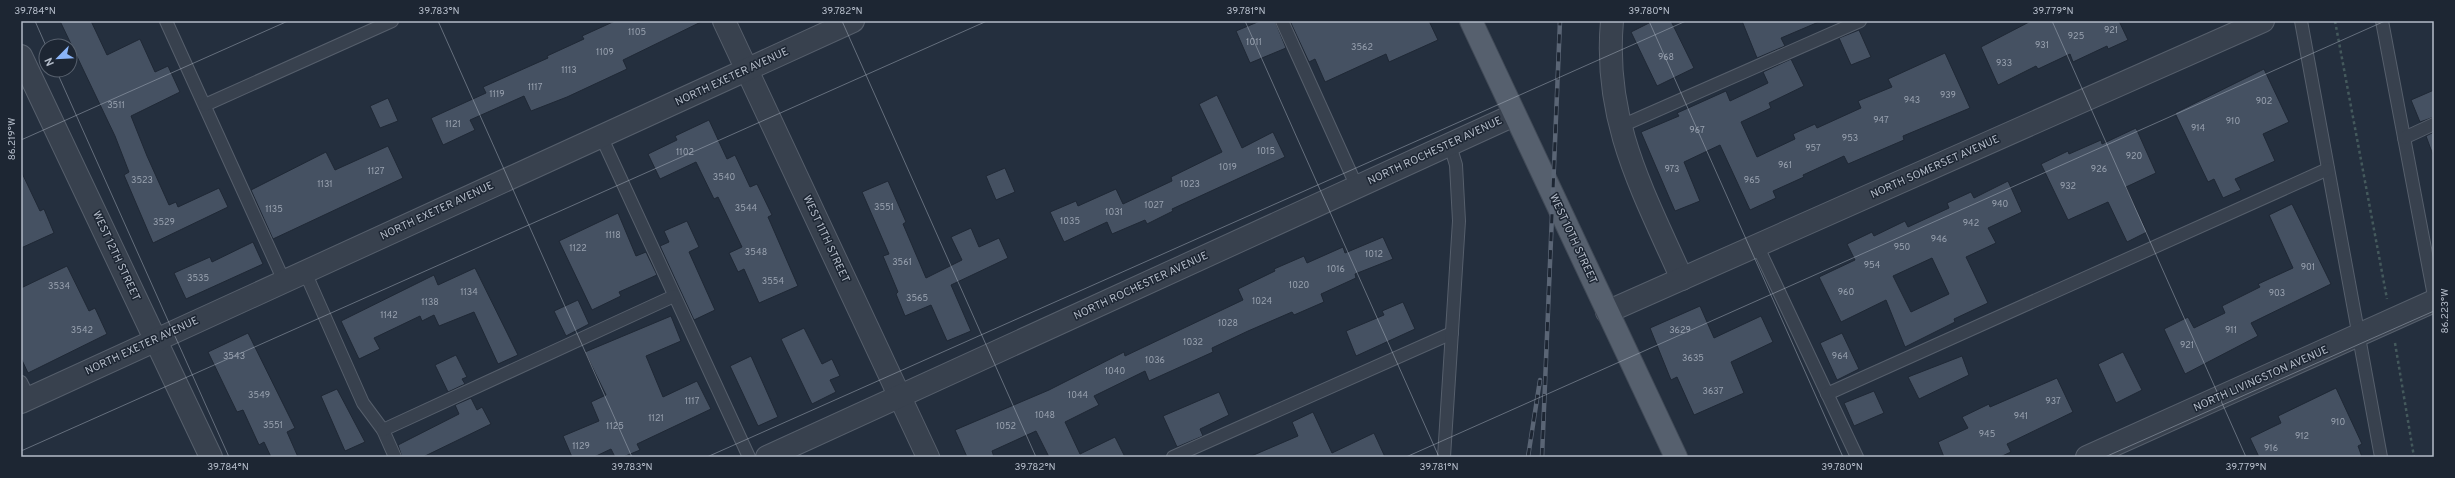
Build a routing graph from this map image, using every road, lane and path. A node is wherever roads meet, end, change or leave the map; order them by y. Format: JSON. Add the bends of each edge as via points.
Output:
{"nodes":[{"id":1,"x":166,"y":21,"type":"edge"},
{"id":2,"x":392,"y":21,"type":"edge"},
{"id":3,"x":724,"y":21,"type":"edge"},
{"id":4,"x":853,"y":21,"type":"edge"},
{"id":5,"x":1282,"y":21,"type":"edge"},
{"id":6,"x":1471,"y":21,"type":"edge"},
{"id":7,"x":1612,"y":21,"type":"edge"},
{"id":8,"x":1860,"y":21,"type":"edge"},
{"id":9,"x":2264,"y":21,"type":"edge"},
{"id":10,"x":2301,"y":21,"type":"edge"},
{"id":11,"x":2335,"y":21,"type":"edge"},
{"id":12,"x":2382,"y":21,"type":"edge"},
{"id":13,"x":21,"y":56,"type":"edge"},
{"id":14,"x":747,"y":70,"type":"junction"},
{"id":15,"x":205,"y":105,"type":"junction"},
{"id":16,"x":1514,"y":115,"type":"junction"},
{"id":17,"x":2434,"y":124,"type":"edge"},
{"id":18,"x":1619,"y":127,"type":"junction"},
{"id":19,"x":601,"y":136,"type":"junction"},
{"id":20,"x":2404,"y":138,"type":"junction"},
{"id":21,"x":1450,"y":144,"type":"junction"},
{"id":22,"x":2328,"y":169,"type":"junction"},
{"id":23,"x":1357,"y":187,"type":"junction"},
{"id":24,"x":1757,"y":245,"type":"junction"},
{"id":25,"x":304,"y":272,"type":"junction"},
{"id":26,"x":1682,"y":279,"type":"junction"},
{"id":27,"x":284,"y":281,"type":"junction"},
{"id":28,"x":674,"y":296,"type":"junction"},
{"id":29,"x":2434,"y":296,"type":"edge"},
{"id":30,"x":2434,"y":301,"type":"edge"},
{"id":31,"x":2387,"y":304,"type":"dead end"},
{"id":32,"x":1607,"y":312,"type":"junction"},
{"id":33,"x":1452,"y":333,"type":"junction"},
{"id":34,"x":2358,"y":335,"type":"junction"},
{"id":35,"x":156,"y":340,"type":"junction"},
{"id":36,"x":2396,"y":348,"type":"dead end"},
{"id":37,"x":24,"y":394,"type":"edge"},
{"id":38,"x":1827,"y":394,"type":"junction"},
{"id":39,"x":899,"y":396,"type":"junction"},
{"id":40,"x":383,"y":430,"type":"junction"},
{"id":41,"x":211,"y":457,"type":"edge"},
{"id":42,"x":395,"y":457,"type":"edge"},
{"id":43,"x":749,"y":457,"type":"edge"},
{"id":44,"x":767,"y":457,"type":"edge"},
{"id":45,"x":928,"y":457,"type":"edge"},
{"id":46,"x":1173,"y":457,"type":"edge"},
{"id":47,"x":1444,"y":457,"type":"edge"},
{"id":48,"x":1676,"y":457,"type":"edge"},
{"id":49,"x":1857,"y":457,"type":"edge"},
{"id":50,"x":2088,"y":457,"type":"edge"},
{"id":51,"x":2381,"y":457,"type":"edge"},
{"id":52,"x":2414,"y":457,"type":"edge"}],
"edges":[{"from":1,"to":15,"type":"lane"},
{"from":2,"to":15,"type":"lane"},
{"from":3,"to":14,"type":"street","name":"WEST 11TH STREET"},
{"from":4,"to":14,"type":"street","name":"NORTH EXETER AVENUE"},
{"from":5,"to":23,"type":"lane"},
{"from":6,"to":16,"type":"main road","name":"WEST 10TH STREET"},
{"from":7,"to":18,"type":"street","via":[[1611,58]]},
{"from":8,"to":18,"type":"lane"},
{"from":9,"to":24,"type":"street","name":"NORTH SOMERSET AVENUE"},
{"from":10,"to":22,"type":"lane"},
{"from":11,"to":31,"type":"path"},
{"from":12,"to":20,"type":"lane"},
{"from":13,"to":35,"type":"street","name":"WEST 12TH STREET"},
{"from":14,"to":19,"type":"street","name":"NORTH EXETER AVENUE"},
{"from":14,"to":39,"type":"street","name":"WEST 11TH STREET"},
{"from":15,"to":27,"type":"lane"},
{"from":16,"to":21,"type":"street","name":"NORTH ROCHESTER AVENUE"},
{"from":16,"to":32,"type":"main road","name":"WEST 10TH STREET"},
{"from":17,"to":20,"type":"lane"},
{"from":18,"to":26,"type":"street","via":[[1633,171]]},
{"from":19,"to":25,"type":"street","name":"NORTH EXETER AVENUE"},
{"from":19,"to":28,"type":"lane"},
{"from":20,"to":29,"type":"lane"},
{"from":21,"to":23,"type":"street","name":"NORTH ROCHESTER AVENUE"},
{"from":21,"to":33,"type":"lane","via":[[1456,165],[1460,222]]},
{"from":22,"to":34,"type":"lane"},
{"from":22,"to":38,"type":"lane"},
{"from":23,"to":39,"type":"street","name":"NORTH ROCHESTER AVENUE"},
{"from":24,"to":26,"type":"street","name":"NORTH SOMERSET AVENUE"},
{"from":24,"to":38,"type":"lane"},
{"from":25,"to":27,"type":"street","name":"NORTH EXETER AVENUE"},
{"from":25,"to":40,"type":"lane","via":[[363,402]]},
{"from":26,"to":32,"type":"street","name":"NORTH SOMERSET AVENUE"},
{"from":27,"to":35,"type":"street","name":"NORTH EXETER AVENUE"},
{"from":28,"to":40,"type":"lane"},
{"from":28,"to":43,"type":"lane"},
{"from":30,"to":34,"type":"street","name":"NORTH LIVINGSTON AVENUE"},
{"from":32,"to":48,"type":"main road","name":"WEST 10TH STREET"},
{"from":33,"to":46,"type":"lane"},
{"from":33,"to":47,"type":"lane"},
{"from":34,"to":50,"type":"street","name":"NORTH LIVINGSTON AVENUE"},
{"from":34,"to":51,"type":"lane"},
{"from":35,"to":37,"type":"street","name":"NORTH EXETER AVENUE"},
{"from":35,"to":41,"type":"street","name":"WEST 12TH STREET"},
{"from":36,"to":52,"type":"path"},
{"from":38,"to":49,"type":"lane"},
{"from":39,"to":44,"type":"street","name":"NORTH ROCHESTER AVENUE"},
{"from":39,"to":45,"type":"street","name":"WEST 11TH STREET"},
{"from":40,"to":42,"type":"lane"}]}
